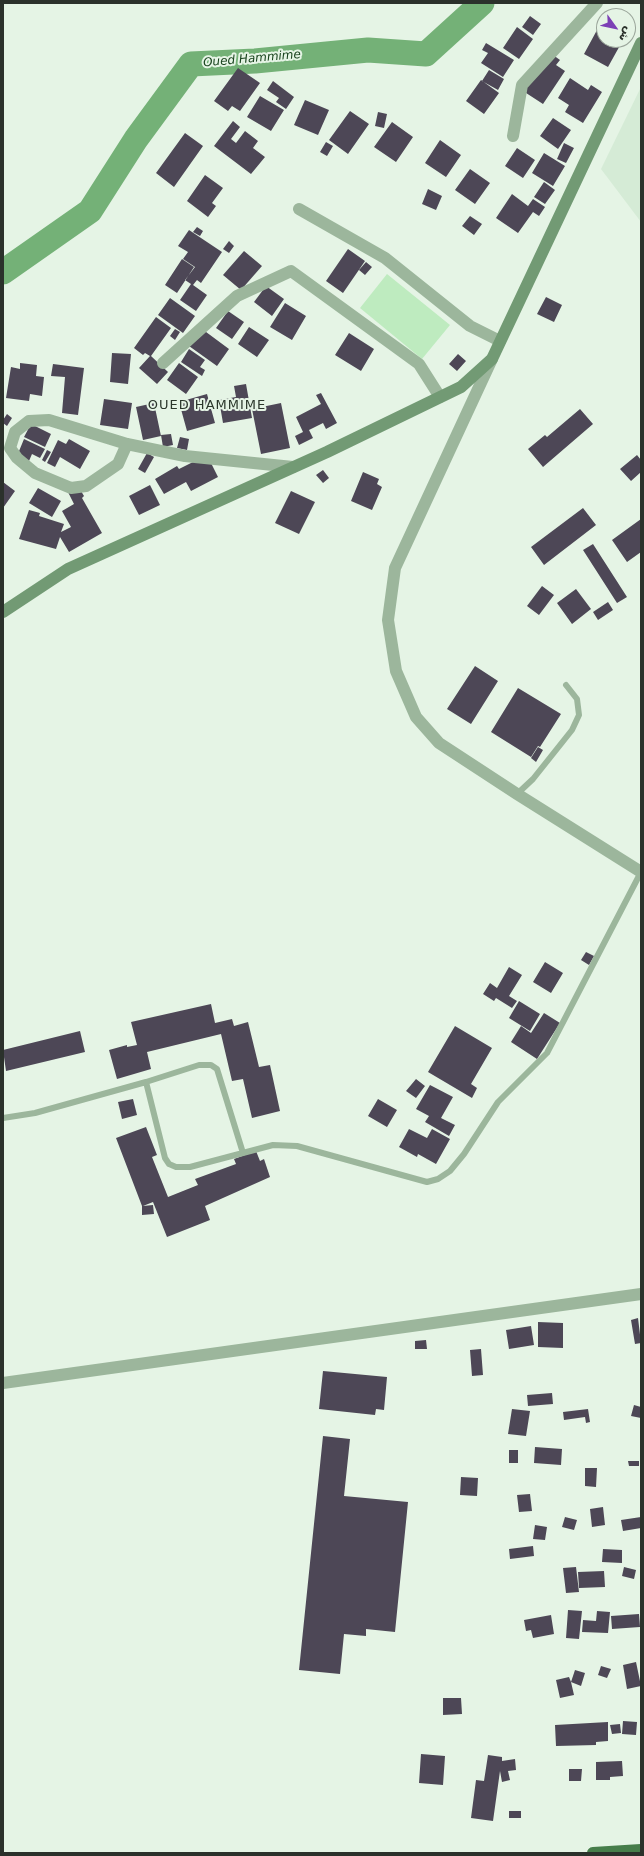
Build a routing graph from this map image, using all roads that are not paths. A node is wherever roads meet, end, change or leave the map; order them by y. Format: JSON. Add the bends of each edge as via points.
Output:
{"nodes":[{"id":1,"x":597,"y":3,"type":"edge"},
{"id":2,"x":641,"y":43,"type":"edge"},
{"id":3,"x":513,"y":136,"type":"dead end"},
{"id":4,"x":299,"y":209,"type":"dead end"},
{"id":5,"x":500,"y":341,"type":"junction"},
{"id":6,"x":492,"y":359,"type":"junction"},
{"id":7,"x":163,"y":363,"type":"dead end"},
{"id":8,"x":440,"y":397,"type":"junction"},
{"id":9,"x":127,"y":444,"type":"junction"},
{"id":10,"x":294,"y":467,"type":"junction"},
{"id":11,"x":3,"y":612,"type":"edge"},
{"id":12,"x":566,"y":685,"type":"dead end"},
{"id":13,"x":517,"y":794,"type":"junction"},
{"id":14,"x":641,"y":872,"type":"edge"},
{"id":15,"x":146,"y":1082,"type":"junction"},
{"id":16,"x":3,"y":1118,"type":"edge"},
{"id":17,"x":243,"y":1153,"type":"junction"},
{"id":18,"x":641,"y":1294,"type":"edge"},
{"id":19,"x":3,"y":1383,"type":"edge"},
{"id":20,"x":641,"y":1850,"type":"edge"},
{"id":21,"x":593,"y":1853,"type":"edge"}],
"edges":[{"from":1,"to":3,"type":"street","via":[[522,85]]},
{"from":2,"to":5,"type":"main road"},
{"from":4,"to":5,"type":"street","via":[[385,258],[470,326]]},
{"from":5,"to":6,"type":"main road"},
{"from":6,"to":8,"type":"main road","via":[[461,387]]},
{"from":6,"to":13,"type":"street","via":[[395,568],[388,620],[396,671],[416,717],[439,742]]},
{"from":7,"to":8,"type":"street","via":[[237,296],[291,271],[419,364]]},
{"from":8,"to":10,"type":"main road"},
{"from":9,"to":9,"type":"street","via":[[49,420],[29,421],[15,432],[10,448],[17,458],[35,473],[71,488],[86,486],[118,464]]},
{"from":9,"to":10,"type":"street","via":[[185,456]]},
{"from":10,"to":11,"type":"main road","via":[[68,569]]},
{"from":12,"to":13,"type":"lane","via":[[576,699],[579,715],[572,730],[533,779]]},
{"from":13,"to":14,"type":"street"},
{"from":14,"to":17,"type":"lane","via":[[547,1053],[498,1102],[450,1171],[428,1182],[297,1146],[273,1145]]},
{"from":15,"to":16,"type":"lane","via":[[35,1113]]},
{"from":15,"to":17,"type":"lane","via":[[165,1158],[169,1164],[190,1167]]},
{"from":15,"to":17,"type":"lane","via":[[206,1063],[212,1065],[217,1069]]},
{"from":18,"to":19,"type":"street"},
{"from":20,"to":21,"type":"highway"}]}
